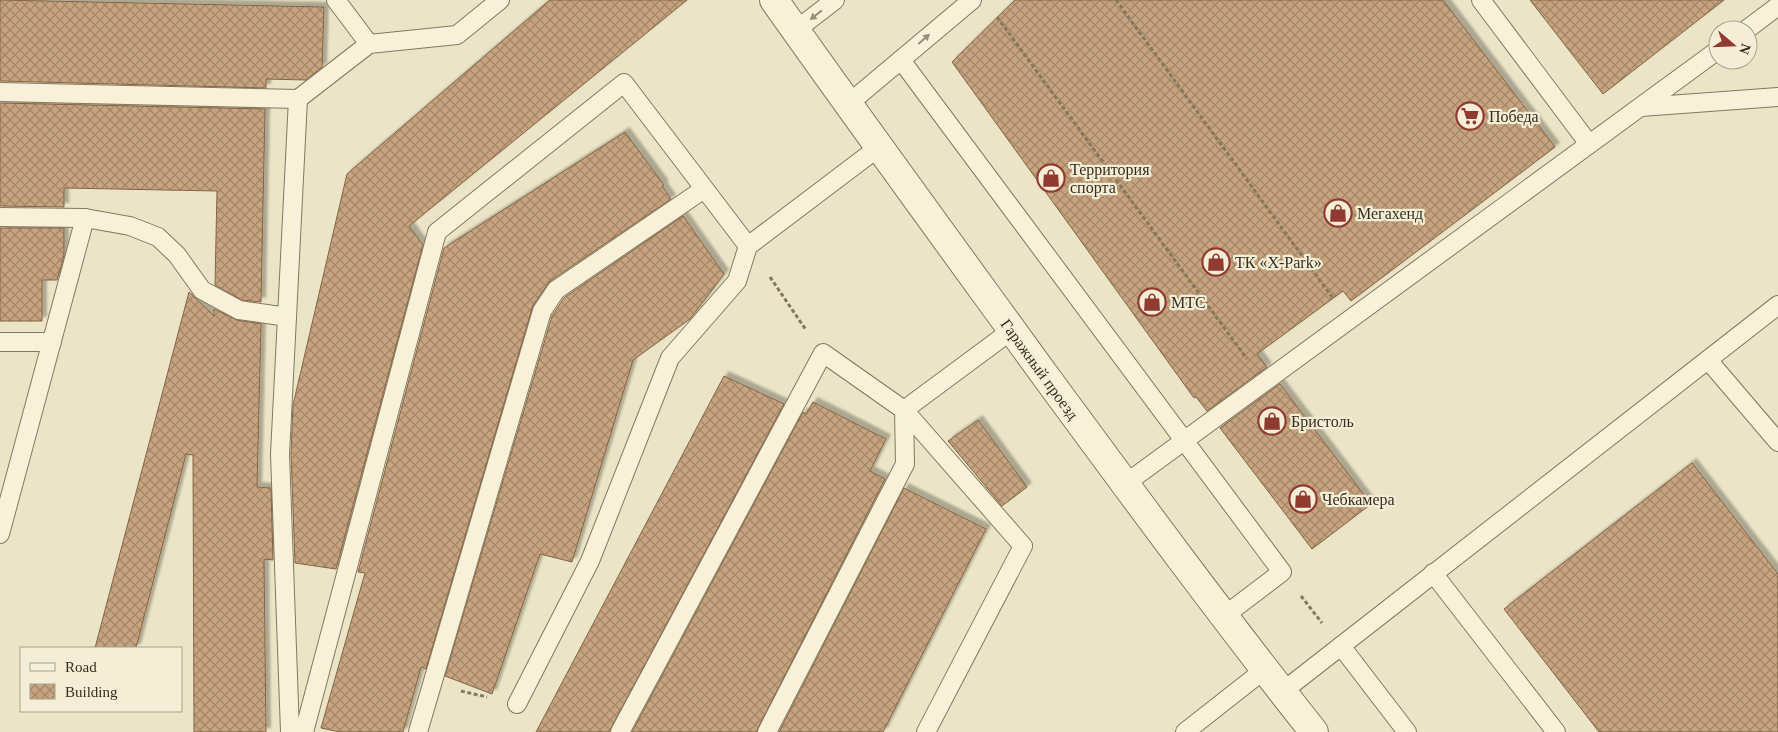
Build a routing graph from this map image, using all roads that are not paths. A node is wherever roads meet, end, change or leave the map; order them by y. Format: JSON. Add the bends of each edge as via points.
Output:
{"nodes":[{"id":1,"x":336,"y":0,"type":"edge"},
{"id":2,"x":500,"y":0,"type":"edge"},
{"id":3,"x":835,"y":0,"type":"edge"},
{"id":4,"x":972,"y":0,"type":"edge"},
{"id":5,"x":1481,"y":0,"type":"edge"},
{"id":6,"x":1778,"y":6,"type":"edge"},
{"id":7,"x":785,"y":11,"type":"edge"},
{"id":8,"x":1758,"y":21,"type":"edge"},
{"id":9,"x":369,"y":44,"type":"junction"},
{"id":10,"x":1708,"y":57,"type":"edge"},
{"id":11,"x":901,"y":60,"type":"junction"},
{"id":12,"x":0,"y":92,"type":"edge"},
{"id":13,"x":1778,"y":97,"type":"edge"},
{"id":14,"x":298,"y":99,"type":"junction"},
{"id":15,"x":847,"y":105,"type":"junction"},
{"id":16,"x":1640,"y":107,"type":"junction"},
{"id":17,"x":1589,"y":144,"type":"junction"},
{"id":18,"x":879,"y":147,"type":"junction"},
{"id":19,"x":704,"y":188,"type":"junction"},
{"id":20,"x":0,"y":217,"type":"edge"},
{"id":21,"x":86,"y":218,"type":"junction"},
{"id":22,"x":748,"y":246,"type":"junction"},
{"id":23,"x":1778,"y":305,"type":"edge"},
{"id":24,"x":287,"y":317,"type":"junction"},
{"id":25,"x":1012,"y":330,"type":"junction"},
{"id":26,"x":0,"y":342,"type":"edge"},
{"id":27,"x":52,"y":342,"type":"junction"},
{"id":28,"x":1708,"y":360,"type":"junction"},
{"id":29,"x":904,"y":410,"type":"junction"},
{"id":30,"x":1183,"y":441,"type":"junction"},
{"id":31,"x":1778,"y":442,"type":"edge"},
{"id":32,"x":8,"y":474,"type":"edge"},
{"id":33,"x":1125,"y":484,"type":"junction"},
{"id":34,"x":0,"y":534,"type":"edge"},
{"id":35,"x":1433,"y":573,"type":"junction"},
{"id":36,"x":1224,"y":616,"type":"junction"},
{"id":37,"x":1341,"y":646,"type":"junction"},
{"id":38,"x":1264,"y":670,"type":"junction"},
{"id":39,"x":1282,"y":692,"type":"junction"},
{"id":40,"x":517,"y":704,"type":"road end"},
{"id":41,"x":290,"y":732,"type":"edge"},
{"id":42,"x":304,"y":732,"type":"edge"},
{"id":43,"x":418,"y":732,"type":"edge"},
{"id":44,"x":620,"y":732,"type":"edge"},
{"id":45,"x":767,"y":732,"type":"edge"},
{"id":46,"x":926,"y":732,"type":"edge"},
{"id":47,"x":1185,"y":732,"type":"edge"},
{"id":48,"x":1314,"y":732,"type":"edge"},
{"id":49,"x":1407,"y":732,"type":"edge"},
{"id":50,"x":1556,"y":732,"type":"edge"}],
"edges":[{"from":1,"to":9,"type":"lane"},
{"from":2,"to":9,"type":"lane","via":[[457,35]]},
{"from":3,"to":7,"type":"lane","one_way":true},
{"from":11,"to":4,"type":"lane","one_way":true},
{"from":5,"to":17,"type":"lane"},
{"from":6,"to":8,"type":"lane"},
{"from":7,"to":15,"type":"street","name":"Гаражный проезд"},
{"from":9,"to":14,"type":"lane"},
{"from":10,"to":16,"type":"lane"},
{"from":11,"to":15,"type":"lane"},
{"from":11,"to":30,"type":"lane"},
{"from":12,"to":14,"type":"lane"},
{"from":13,"to":16,"type":"lane"},
{"from":14,"to":24,"type":"lane"},
{"from":15,"to":18,"type":"street","name":"Гаражный проезд"},
{"from":16,"to":17,"type":"lane"},
{"from":17,"to":30,"type":"lane"},
{"from":18,"to":22,"type":"lane"},
{"from":18,"to":25,"type":"street","name":"Гаражный проезд"},
{"from":19,"to":22,"type":"lane"},
{"from":19,"to":42,"type":"lane","via":[[624,84],[437,232]]},
{"from":19,"to":43,"type":"lane","via":[[556,290],[542,311]]},
{"from":20,"to":21,"type":"lane"},
{"from":21,"to":24,"type":"lane","via":[[130,226],[158,237],[177,255],[202,290],[239,310]]},
{"from":21,"to":27,"type":"lane"},
{"from":22,"to":40,"type":"lane","via":[[737,281],[670,358],[590,561]]},
{"from":23,"to":28,"type":"lane"},
{"from":24,"to":41,"type":"lane","via":[[280,454]]},
{"from":25,"to":29,"type":"lane"},
{"from":25,"to":33,"type":"street","name":"Гаражный проезд"},
{"from":26,"to":27,"type":"lane"},
{"from":27,"to":32,"type":"lane"},
{"from":28,"to":31,"type":"lane"},
{"from":28,"to":35,"type":"lane"},
{"from":29,"to":44,"type":"lane","via":[[823,353]]},
{"from":29,"to":45,"type":"lane","via":[[905,464]]},
{"from":29,"to":46,"type":"lane","via":[[1023,546]]},
{"from":30,"to":33,"type":"lane"},
{"from":30,"to":36,"type":"lane","via":[[1282,572]]},
{"from":32,"to":34,"type":"lane"},
{"from":33,"to":36,"type":"street","name":"Гаражный проезд"},
{"from":35,"to":37,"type":"lane"},
{"from":35,"to":50,"type":"lane"},
{"from":36,"to":38,"type":"street","name":"Гаражный проезд"},
{"from":37,"to":39,"type":"lane"},
{"from":37,"to":49,"type":"lane"},
{"from":38,"to":39,"type":"street","name":"Гаражный проезд"},
{"from":38,"to":47,"type":"lane"},
{"from":39,"to":48,"type":"street","name":"Гаражный проезд"}]}
